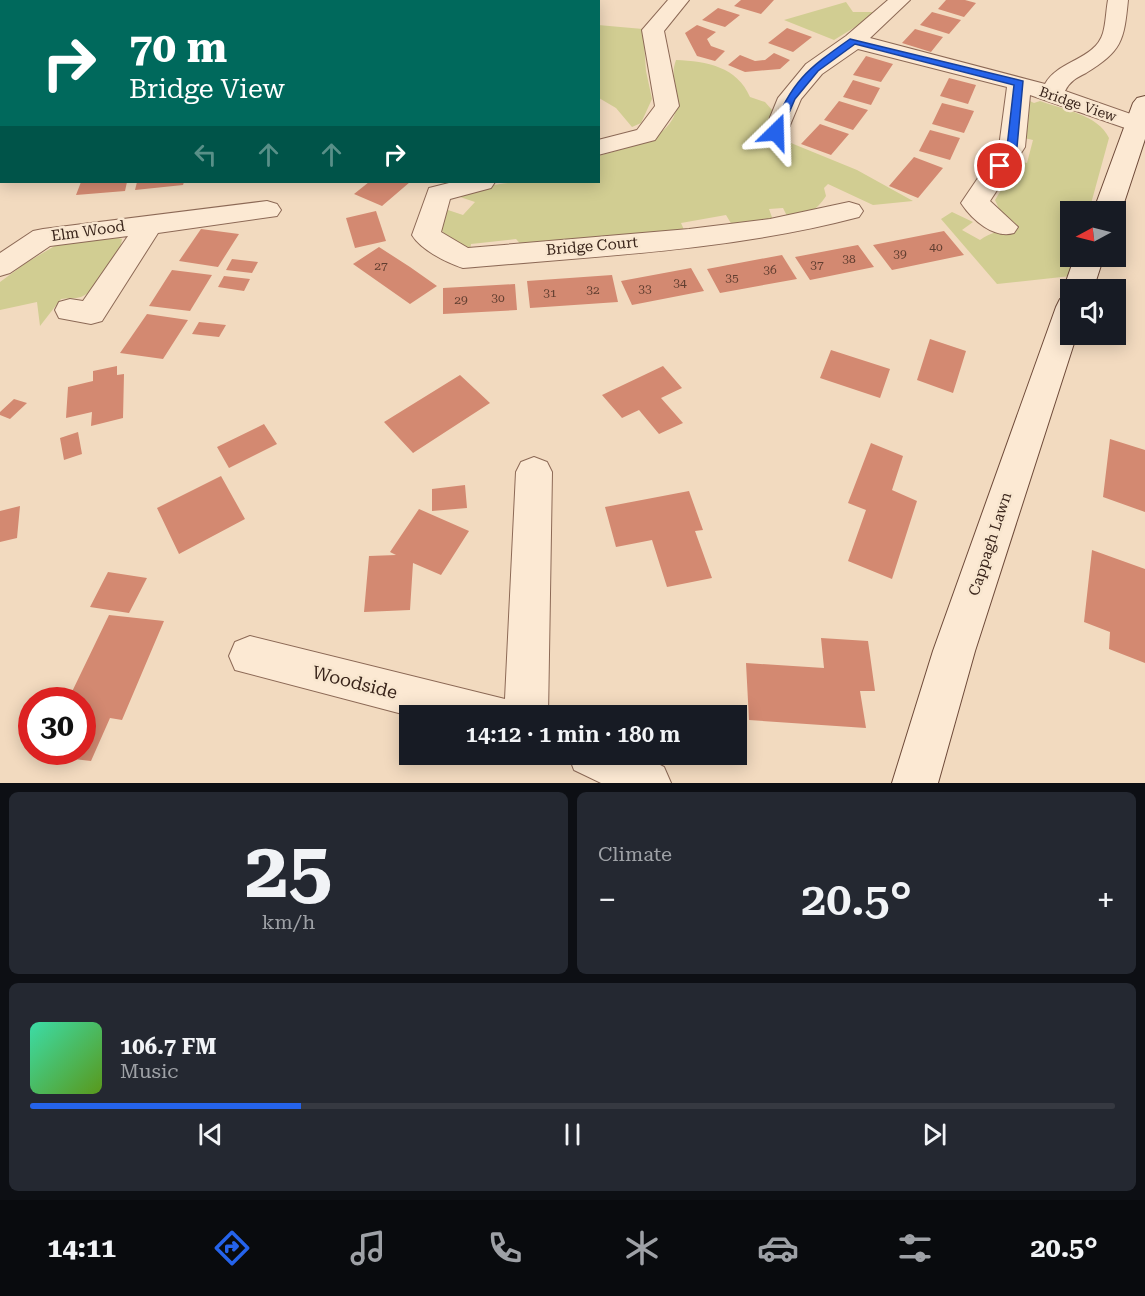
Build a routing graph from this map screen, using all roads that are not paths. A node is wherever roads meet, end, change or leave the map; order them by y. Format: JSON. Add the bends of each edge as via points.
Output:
{"nodes":[{"id":1,"x":679,"y":0,"type":"edge"},
{"id":2,"x":900,"y":0,"type":"edge"},
{"id":3,"x":1118,"y":0,"type":"edge"},
{"id":4,"x":854,"y":41,"type":"junction"},
{"id":5,"x":1019,"y":83,"type":"junction"},
{"id":6,"x":1052,"y":94,"type":"junction"},
{"id":7,"x":1141,"y":114,"type":"edge"},
{"id":8,"x":776,"y":132,"type":"dead end"},
{"id":9,"x":600,"y":147,"type":"edge"},
{"id":10,"x":478,"y":183,"type":"edge"},
{"id":11,"x":1111,"y":201,"type":"edge"},
{"id":12,"x":267,"y":210,"type":"dead end"},
{"id":13,"x":849,"y":211,"type":"dead end"},
{"id":14,"x":149,"y":223,"type":"junction"},
{"id":15,"x":1004,"y":227,"type":"dead end"},
{"id":16,"x":0,"y":267,"type":"edge"},
{"id":17,"x":70,"y":310,"type":"dead end"},
{"id":18,"x":1060,"y":339,"type":"edge"},
{"id":19,"x":534,"y":472,"type":"dead end"},
{"id":20,"x":250,"y":656,"type":"dead end"},
{"id":21,"x":450,"y":705,"type":"edge"},
{"id":22,"x":526,"y":705,"type":"edge"},
{"id":23,"x":612,"y":765,"type":"edge"},
{"id":24,"x":648,"y":783,"type":"edge"},
{"id":25,"x":915,"y":783,"type":"edge"}],
"edges":[{"from":1,"to":9,"type":"street","via":[[653,30],[667,106],[646,135]]},
{"from":2,"to":4,"type":"street"},
{"from":3,"to":6,"type":"street","via":[[1114,34],[1101,54],[1060,78]]},
{"from":4,"to":5,"type":"street","name":"Bridge View"},
{"from":4,"to":8,"type":"street","via":[[814,69],[790,98]]},
{"from":5,"to":6,"type":"street","name":"Bridge View"},
{"from":5,"to":15,"type":"street","name":"Bridge View","via":[[1012,147],[975,203]]},
{"from":6,"to":7,"type":"street","name":"Bridge View"},
{"from":7,"to":11,"type":"street"},
{"from":10,"to":13,"type":"street","name":"Bridge Court","via":[[438,194],[426,235],[463,258],[689,238],[770,228]]},
{"from":12,"to":14,"type":"street","name":"Elm Wood"},
{"from":14,"to":16,"type":"street","name":"Elm Wood","via":[[43,237]]},
{"from":14,"to":17,"type":"street","name":"Elm Wood","via":[[91,313]]},
{"from":18,"to":25,"type":"street","name":"Cappagh Lawn","via":[[958,640]]},
{"from":19,"to":22,"type":"street"},
{"from":20,"to":21,"type":"street","name":"Woodside"},
{"from":23,"to":24,"type":"street"}]}
